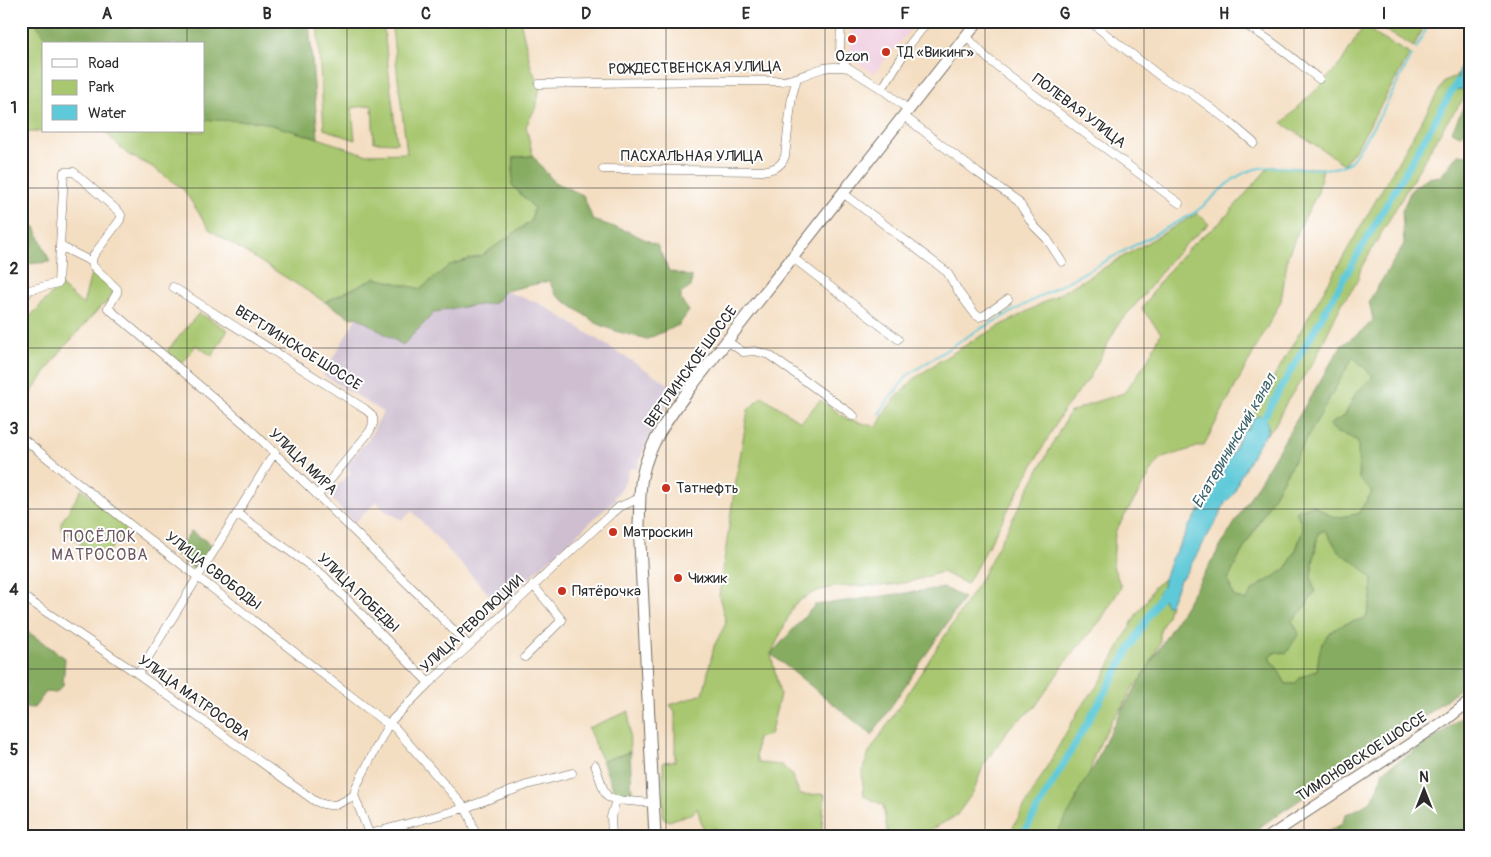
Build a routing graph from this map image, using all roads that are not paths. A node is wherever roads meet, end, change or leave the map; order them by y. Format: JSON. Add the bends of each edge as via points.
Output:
{"nodes":[{"id":1,"x":841,"y":21,"type":"edge"},
{"id":2,"x":978,"y":21,"type":"edge"},
{"id":3,"x":1089,"y":21,"type":"edge"},
{"id":4,"x":1237,"y":21,"type":"edge"},
{"id":5,"x":922,"y":23,"type":"edge"},
{"id":6,"x":966,"y":36,"type":"junction"},
{"id":7,"x":849,"y":68,"type":"junction"},
{"id":8,"x":797,"y":78,"type":"junction"},
{"id":9,"x":1318,"y":79,"type":"dead end"},
{"id":10,"x":539,"y":84,"type":"dead end"},
{"id":11,"x":882,"y":89,"type":"junction"},
{"id":12,"x":906,"y":113,"type":"junction"},
{"id":13,"x":1254,"y":143,"type":"dead end"},
{"id":14,"x":603,"y":170,"type":"dead end"},
{"id":15,"x":843,"y":193,"type":"junction"},
{"id":16,"x":1179,"y":203,"type":"dead end"},
{"id":17,"x":60,"y":246,"type":"junction"},
{"id":18,"x":792,"y":257,"type":"junction"},
{"id":19,"x":92,"y":262,"type":"junction"},
{"id":20,"x":1062,"y":262,"type":"dead end"},
{"id":21,"x":173,"y":287,"type":"dead end"},
{"id":22,"x":1008,"y":299,"type":"dead end"},
{"id":23,"x":21,"y":304,"type":"edge"},
{"id":24,"x":898,"y":339,"type":"dead end"},
{"id":25,"x":726,"y":341,"type":"junction"},
{"id":26,"x":854,"y":416,"type":"dead end"},
{"id":27,"x":21,"y":437,"type":"edge"},
{"id":28,"x":274,"y":452,"type":"junction"},
{"id":29,"x":318,"y":495,"type":"junction"},
{"id":30,"x":640,"y":498,"type":"junction"},
{"id":31,"x":238,"y":514,"type":"junction"},
{"id":32,"x":197,"y":576,"type":"junction"},
{"id":33,"x":533,"y":585,"type":"junction"},
{"id":34,"x":21,"y":595,"type":"edge"},
{"id":35,"x":469,"y":646,"type":"junction"},
{"id":36,"x":525,"y":657,"type":"dead end"},
{"id":37,"x":138,"y":674,"type":"junction"},
{"id":38,"x":429,"y":683,"type":"junction"},
{"id":39,"x":1470,"y":701,"type":"edge"},
{"id":40,"x":389,"y":723,"type":"junction"},
{"id":41,"x":595,"y":764,"type":"dead end"},
{"id":42,"x":572,"y":773,"type":"dead end"},
{"id":43,"x":354,"y":795,"type":"junction"},
{"id":44,"x":616,"y":800,"type":"junction"},
{"id":45,"x":653,"y":803,"type":"junction"},
{"id":46,"x":465,"y":808,"type":"junction"},
{"id":47,"x":370,"y":835,"type":"edge"},
{"id":48,"x":476,"y":836,"type":"edge"},
{"id":49,"x":612,"y":836,"type":"edge"},
{"id":50,"x":655,"y":836,"type":"edge"},
{"id":51,"x":1270,"y":836,"type":"edge"}],
"edges":[{"from":1,"to":7,"type":"street","via":[[840,52]]},
{"from":2,"to":6,"type":"main road","name":"ВЕРТЛИНСКОЕ ШОССЕ"},
{"from":3,"to":13,"type":"street","via":[[1165,80],[1206,104]]},
{"from":4,"to":9,"type":"street","via":[[1271,42]]},
{"from":5,"to":11,"type":"street"},
{"from":6,"to":12,"type":"main road","name":"ВЕРТЛИНСКОЕ ШОССЕ"},
{"from":6,"to":16,"type":"street","name":"ПОЛЕВАЯ УЛИЦА","via":[[988,59]]},
{"from":7,"to":8,"type":"street","name":"РОЖДЕСТВЕНСКАЯ УЛИЦА","via":[[824,68]]},
{"from":7,"to":11,"type":"street"},
{"from":8,"to":10,"type":"street","name":"РОЖДЕСТВЕНСКАЯ УЛИЦА","via":[[781,81]]},
{"from":8,"to":14,"type":"street","name":"ПАСХАЛЬНАЯ УЛИЦА","via":[[785,156],[776,168],[762,171]]},
{"from":11,"to":12,"type":"street"},
{"from":12,"to":15,"type":"main road","name":"ВЕРТЛИНСКОЕ ШОССЕ"},
{"from":12,"to":20,"type":"street","via":[[978,173],[1018,201]]},
{"from":15,"to":18,"type":"main road","name":"ВЕРТЛИНСКОЕ ШОССЕ"},
{"from":15,"to":22,"type":"street","via":[[947,272],[979,317]]},
{"from":17,"to":19,"type":"street"},
{"from":17,"to":19,"type":"street","via":[[64,172],[74,172],[121,215]]},
{"from":17,"to":23,"type":"street","via":[[58,283],[29,290]]},
{"from":18,"to":24,"type":"street"},
{"from":18,"to":25,"type":"main road","name":"ВЕРТЛИНСКОЕ ШОССЕ"},
{"from":19,"to":28,"type":"street","name":"УЛИЦА МИРА","via":[[118,289],[108,308]]},
{"from":21,"to":29,"type":"street","name":"ВЕРТЛИНСКОЕ ШОССЕ","via":[[372,415],[370,431]]},
{"from":25,"to":26,"type":"street","via":[[743,352],[755,352],[776,360]]},
{"from":25,"to":30,"type":"main road","name":"ВЕРТЛИНСКОЕ ШОССЕ","via":[[657,437],[644,469]]},
{"from":27,"to":32,"type":"street","name":"УЛИЦА СВОБОДЫ"},
{"from":28,"to":29,"type":"street","name":"УЛИЦА МИРА"},
{"from":28,"to":31,"type":"street"},
{"from":29,"to":35,"type":"street","name":"УЛИЦА МИРА"},
{"from":30,"to":33,"type":"street","name":"УЛИЦА РЕВОЛЮЦИИ","via":[[612,513]]},
{"from":30,"to":45,"type":"main road","name":"ВЕРТЛИНСКОЕ ШОССЕ"},
{"from":31,"to":32,"type":"street"},
{"from":31,"to":38,"type":"street","name":"УЛИЦА ПОБЕДЫ","via":[[323,575]]},
{"from":32,"to":37,"type":"street"},
{"from":32,"to":40,"type":"street","name":"УЛИЦА СВОБОДЫ"},
{"from":33,"to":35,"type":"street","name":"УЛИЦА РЕВОЛЮЦИИ"},
{"from":33,"to":36,"type":"street","via":[[562,620]]},
{"from":34,"to":37,"type":"street","name":"УЛИЦА МАТРОСОВА"},
{"from":35,"to":38,"type":"street","name":"УЛИЦА РЕВОЛЮЦИИ"},
{"from":37,"to":43,"type":"street","name":"УЛИЦА МАТРОСОВА","via":[[315,801],[332,806]]},
{"from":38,"to":40,"type":"street","name":"УЛИЦА РЕВОЛЮЦИИ"},
{"from":39,"to":51,"type":"street","name":"ТИМОНОВСКОЕ ШОССЕ"},
{"from":40,"to":43,"type":"street","name":"УЛИЦА РЕВОЛЮЦИИ"},
{"from":40,"to":46,"type":"street","name":"УЛИЦА СВОБОДЫ"},
{"from":41,"to":44,"type":"street","via":[[604,791]]},
{"from":42,"to":46,"type":"street","via":[[527,785]]},
{"from":43,"to":47,"type":"street"},
{"from":44,"to":45,"type":"street"},
{"from":44,"to":49,"type":"street","via":[[611,816]]},
{"from":45,"to":50,"type":"main road","name":"ВЕРТЛИНСКОЕ ШОССЕ"},
{"from":46,"to":47,"type":"street"},
{"from":46,"to":48,"type":"street","name":"УЛИЦА СВОБОДЫ"}]}
